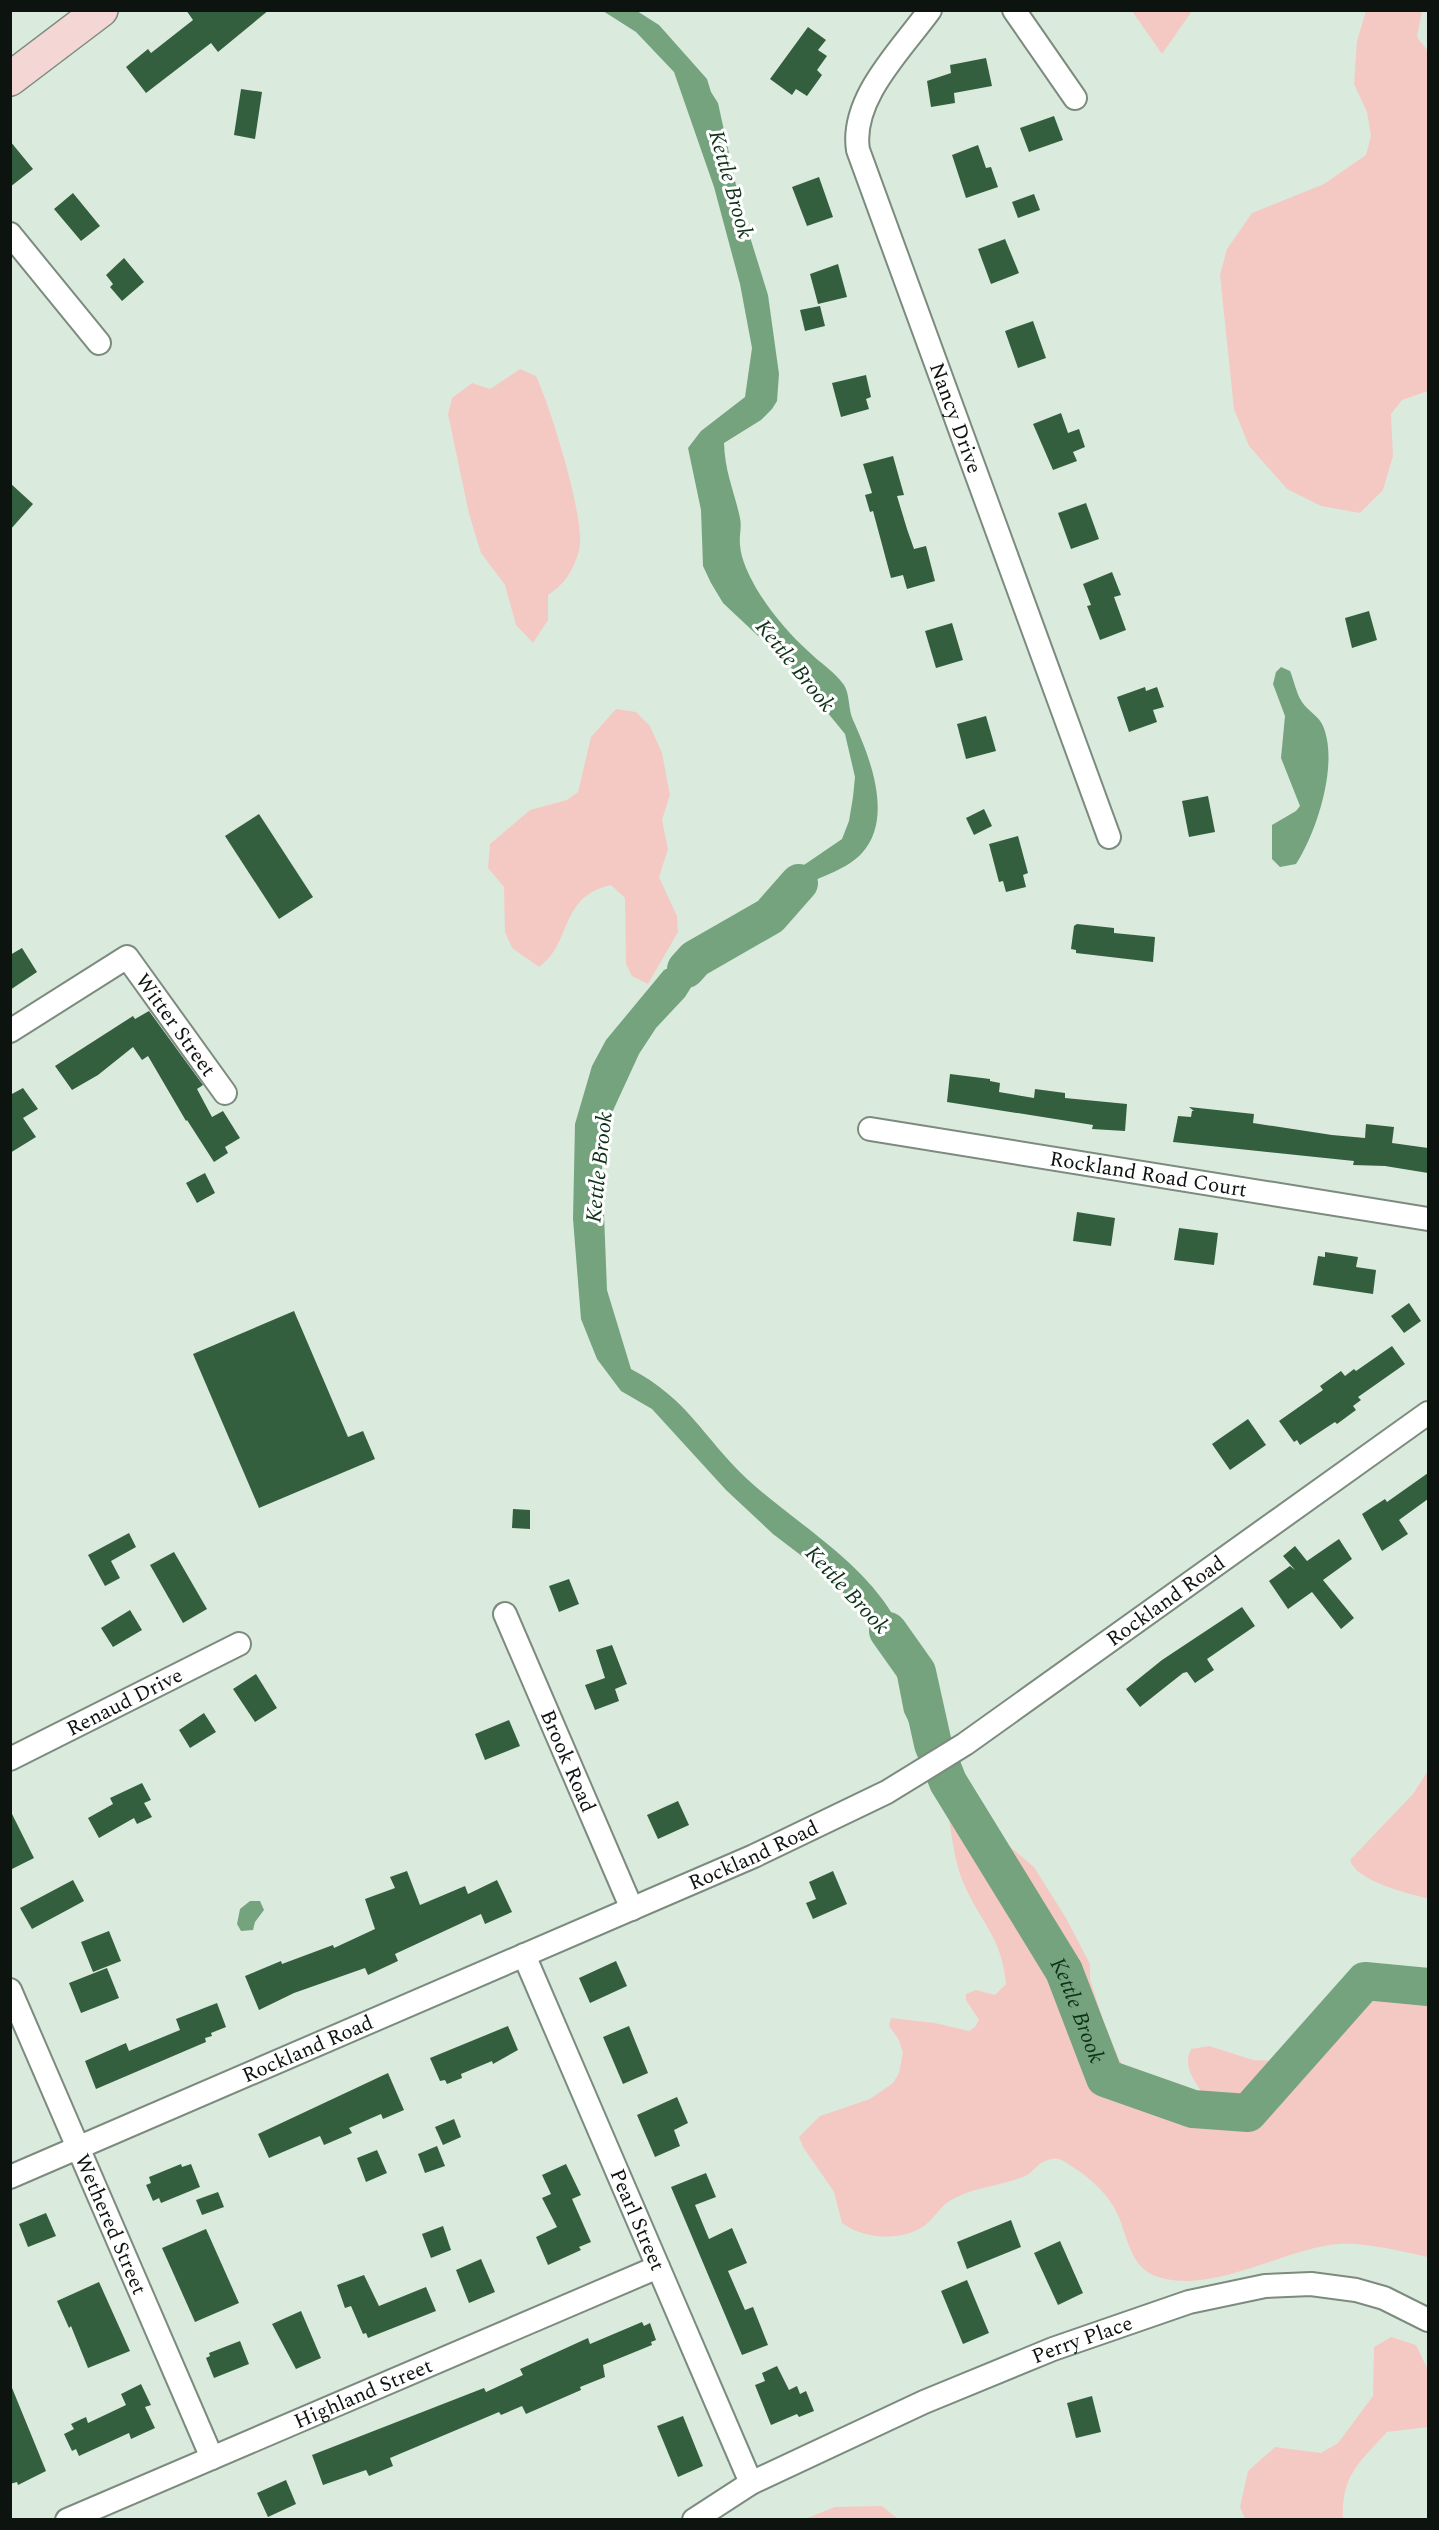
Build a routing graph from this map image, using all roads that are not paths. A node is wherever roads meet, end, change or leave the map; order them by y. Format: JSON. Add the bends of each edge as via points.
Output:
{"nodes":[{"id":1,"x":101,"y":10,"type":"edge"},
{"id":2,"x":930,"y":10,"type":"edge"},
{"id":3,"x":1014,"y":10,"type":"edge"},
{"id":4,"x":10,"y":79,"type":"edge"},
{"id":5,"x":1075,"y":98,"type":"dead end"},
{"id":6,"x":10,"y":234,"type":"edge"},
{"id":7,"x":99,"y":343,"type":"dead end"},
{"id":8,"x":1109,"y":837,"type":"dead end"},
{"id":9,"x":10,"y":1031,"type":"edge"},
{"id":10,"x":225,"y":1093,"type":"dead end"},
{"id":11,"x":870,"y":1128,"type":"dead end"},
{"id":12,"x":1428,"y":1219,"type":"edge"},
{"id":13,"x":1428,"y":1413,"type":"edge"},
{"id":14,"x":505,"y":1614,"type":"dead end"},
{"id":15,"x":239,"y":1644,"type":"dead end"},
{"id":16,"x":10,"y":1759,"type":"edge"},
{"id":17,"x":632,"y":1909,"type":"junction"},
{"id":18,"x":525,"y":1955,"type":"junction"},
{"id":19,"x":10,"y":1990,"type":"edge"},
{"id":20,"x":78,"y":2148,"type":"junction"},
{"id":21,"x":10,"y":2177,"type":"edge"},
{"id":22,"x":658,"y":2267,"type":"junction"},
{"id":23,"x":1428,"y":2320,"type":"edge"},
{"id":24,"x":212,"y":2458,"type":"junction"},
{"id":25,"x":751,"y":2483,"type":"junction"},
{"id":26,"x":68,"y":2520,"type":"edge"},
{"id":27,"x":694,"y":2520,"type":"edge"}],
"edges":[{"from":1,"to":4,"type":"main road"},
{"from":2,"to":8,"type":"street","name":"Nancy Drive","via":[[863,104],[856,134],[858,150]]},
{"from":3,"to":5,"type":"street"},
{"from":6,"to":7,"type":"street"},
{"from":9,"to":10,"type":"street","name":"Witter Street","via":[[127,957]]},
{"from":11,"to":12,"type":"street","name":"Rockland Road Court"},
{"from":13,"to":17,"type":"street","name":"Rockland Road","via":[[936,1762],[848,1813]]},
{"from":14,"to":17,"type":"street","name":"Brook Road"},
{"from":15,"to":16,"type":"street","name":"Renaud Drive"},
{"from":17,"to":18,"type":"street","name":"Rockland Road"},
{"from":18,"to":20,"type":"street","name":"Rockland Road"},
{"from":18,"to":22,"type":"street","name":"Pearl Street"},
{"from":19,"to":20,"type":"street","name":"Wethered Street"},
{"from":20,"to":21,"type":"street","name":"Rockland Road"},
{"from":20,"to":24,"type":"street","name":"Wethered Street"},
{"from":22,"to":24,"type":"street","name":"Highland Street"},
{"from":22,"to":25,"type":"street","name":"Pearl Street"},
{"from":23,"to":25,"type":"street","name":"Perry Place","via":[[1384,2298],[1334,2286],[1276,2285],[1217,2295],[1133,2319],[1012,2364]]},
{"from":24,"to":26,"type":"street","name":"Highland Street"},
{"from":25,"to":27,"type":"street","name":"Perry Place"}]}
